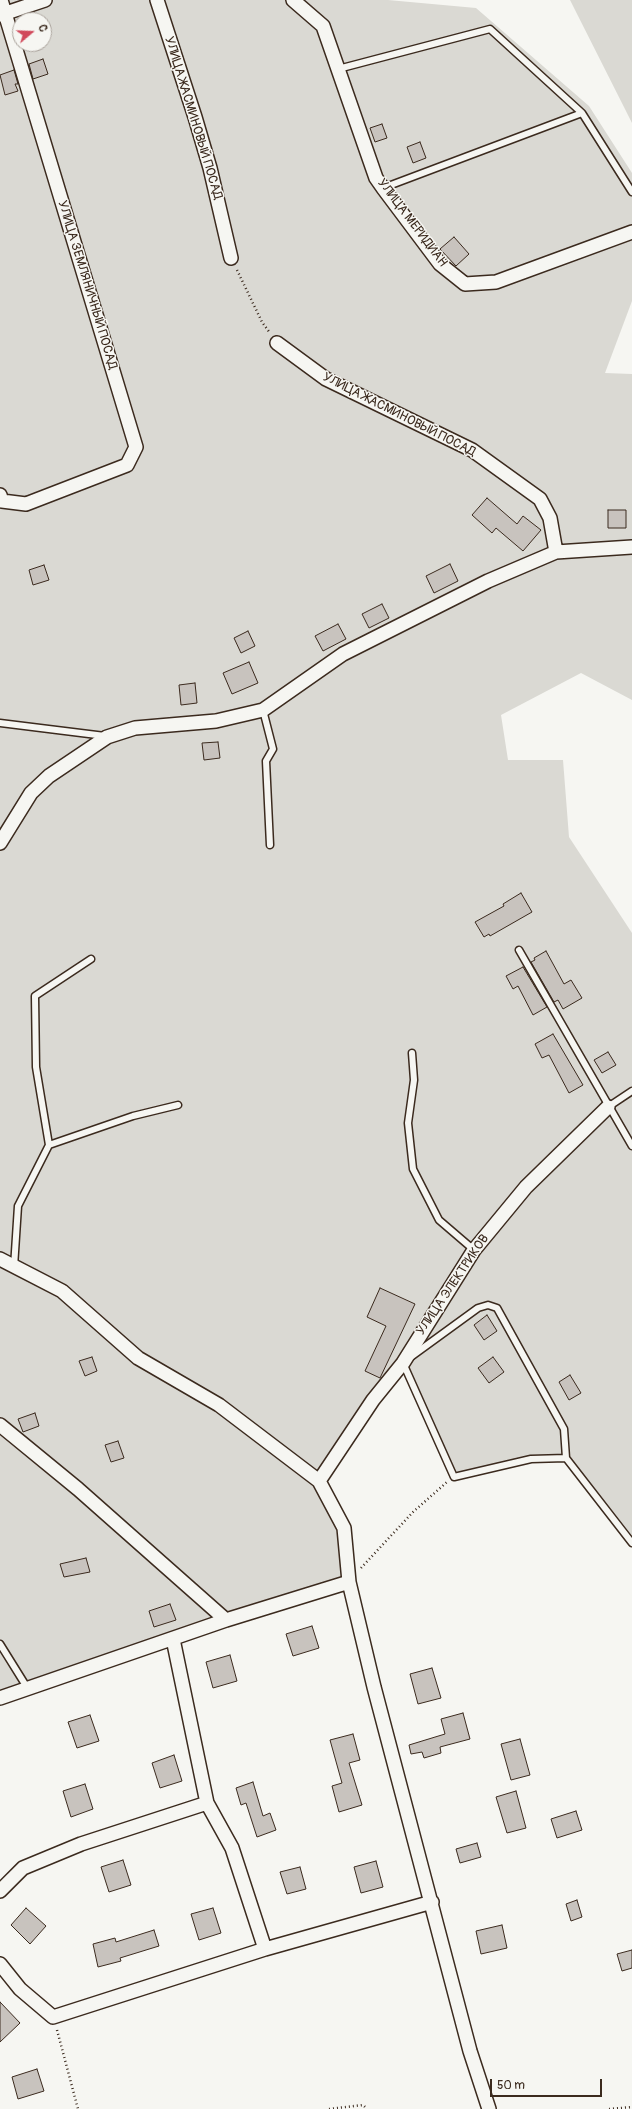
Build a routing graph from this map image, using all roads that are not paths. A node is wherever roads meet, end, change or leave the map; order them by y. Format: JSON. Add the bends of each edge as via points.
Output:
{"nodes":[{"id":1,"x":1,"y":0,"type":"edge"},
{"id":2,"x":45,"y":0,"type":"edge"},
{"id":3,"x":156,"y":0,"type":"edge"},
{"id":4,"x":293,"y":0,"type":"edge"},
{"id":5,"x":3,"y":14,"type":"edge"},
{"id":6,"x":338,"y":69,"type":"junction"},
{"id":7,"x":582,"y":113,"type":"junction"},
{"id":8,"x":383,"y":188,"type":"junction"},
{"id":9,"x":632,"y":192,"type":"edge"},
{"id":10,"x":632,"y":232,"type":"edge"},
{"id":11,"x":231,"y":258,"type":"road end"},
{"id":12,"x":277,"y":343,"type":"road end"},
{"id":13,"x":0,"y":495,"type":"edge"},
{"id":14,"x":632,"y":547,"type":"edge"},
{"id":15,"x":556,"y":552,"type":"junction"},
{"id":16,"x":263,"y":710,"type":"junction"},
{"id":17,"x":0,"y":723,"type":"edge"},
{"id":18,"x":107,"y":737,"type":"junction"},
{"id":19,"x":0,"y":843,"type":"edge"},
{"id":20,"x":270,"y":845,"type":"dead end"},
{"id":21,"x":519,"y":950,"type":"dead end"},
{"id":22,"x":91,"y":959,"type":"dead end"},
{"id":23,"x":412,"y":1053,"type":"dead end"},
{"id":24,"x":632,"y":1091,"type":"edge"},
{"id":25,"x":178,"y":1105,"type":"dead end"},
{"id":26,"x":608,"y":1107,"type":"junction"},
{"id":27,"x":49,"y":1145,"type":"junction"},
{"id":28,"x":632,"y":1146,"type":"edge"},
{"id":29,"x":474,"y":1250,"type":"junction"},
{"id":30,"x":0,"y":1259,"type":"edge"},
{"id":31,"x":14,"y":1267,"type":"junction"},
{"id":32,"x":403,"y":1363,"type":"junction"},
{"id":33,"x":0,"y":1425,"type":"edge"},
{"id":34,"x":566,"y":1458,"type":"junction"},
{"id":35,"x":319,"y":1481,"type":"junction"},
{"id":36,"x":632,"y":1543,"type":"edge"},
{"id":37,"x":350,"y":1582,"type":"junction"},
{"id":38,"x":226,"y":1620,"type":"junction"},
{"id":39,"x":173,"y":1639,"type":"junction"},
{"id":40,"x":0,"y":1644,"type":"edge"},
{"id":41,"x":28,"y":1689,"type":"junction"},
{"id":42,"x":0,"y":1698,"type":"edge"},
{"id":43,"x":207,"y":1803,"type":"junction"},
{"id":44,"x":0,"y":1891,"type":"edge"},
{"id":45,"x":432,"y":1902,"type":"junction"},
{"id":46,"x":265,"y":1949,"type":"junction"},
{"id":47,"x":0,"y":1964,"type":"edge"},
{"id":48,"x":489,"y":2109,"type":"edge"}],
"edges":[{"from":1,"to":5,"type":"street","name":"УЛИЦА ЗЕМЛЯНИЧНЫЙ ПОСАД"},
{"from":2,"to":5,"type":"street"},
{"from":3,"to":11,"type":"street","name":"УЛИЦА ЖАСМИНОВЫЙ ПОСАД","via":[[210,168]]},
{"from":4,"to":6,"type":"street","name":"УЛИЦА МЕРИДИАН","via":[[323,26]]},
{"from":5,"to":13,"type":"street","name":"УЛИЦА ЗЕМЛЯНИЧНЫЙ ПОСАД","via":[[136,446],[127,465],[26,504],[2,501]]},
{"from":6,"to":7,"type":"lane","via":[[490,29]]},
{"from":6,"to":8,"type":"street","name":"УЛИЦА МЕРИДИАН","via":[[376,178]]},
{"from":7,"to":8,"type":"lane"},
{"from":7,"to":9,"type":"lane"},
{"from":8,"to":10,"type":"street","name":"УЛИЦА МЕРИДИАН","via":[[440,264],[465,284],[496,282]]},
{"from":12,"to":15,"type":"street","name":"УЛИЦА ЖАСМИНОВЫЙ ПОСАД","via":[[326,379],[472,450],[540,499],[550,518]]},
{"from":14,"to":15,"type":"street"},
{"from":15,"to":16,"type":"street","via":[[482,585],[342,654]]},
{"from":16,"to":18,"type":"street","via":[[216,721],[135,728]]},
{"from":16,"to":20,"type":"lane","via":[[273,749],[266,761]]},
{"from":17,"to":18,"type":"lane"},
{"from":18,"to":19,"type":"street","via":[[49,776],[31,793]]},
{"from":21,"to":26,"type":"lane"},
{"from":22,"to":27,"type":"lane","via":[[35,996],[36,1067]]},
{"from":23,"to":29,"type":"lane","via":[[414,1080],[408,1123],[413,1169],[439,1220]]},
{"from":24,"to":26,"type":"lane"},
{"from":25,"to":27,"type":"lane","via":[[133,1116]]},
{"from":26,"to":28,"type":"lane"},
{"from":26,"to":29,"type":"street","name":"УЛИЦА ЭЛЕКТРИКОВ","via":[[526,1187]]},
{"from":27,"to":31,"type":"lane","via":[[18,1206]]},
{"from":29,"to":32,"type":"street","name":"УЛИЦА ЭЛЕКТРИКОВ"},
{"from":30,"to":31,"type":"street"},
{"from":31,"to":35,"type":"street","via":[[62,1291],[138,1358],[219,1405]]},
{"from":32,"to":34,"type":"lane","via":[[454,1477],[531,1459]]},
{"from":32,"to":34,"type":"lane","via":[[478,1308],[488,1305],[497,1308],[564,1429]]},
{"from":32,"to":35,"type":"street","name":"УЛИЦА ЭЛЕКТРИКОВ","via":[[373,1400]]},
{"from":33,"to":38,"type":"street","via":[[78,1489]]},
{"from":34,"to":36,"type":"lane"},
{"from":35,"to":37,"type":"street","via":[[344,1528]]},
{"from":37,"to":38,"type":"street"},
{"from":37,"to":45,"type":"street","via":[[374,1687]]},
{"from":38,"to":39,"type":"street"},
{"from":39,"to":41,"type":"street"},
{"from":39,"to":43,"type":"street"},
{"from":40,"to":41,"type":"lane"},
{"from":41,"to":42,"type":"street"},
{"from":43,"to":44,"type":"street","via":[[81,1844],[23,1868]]},
{"from":43,"to":46,"type":"street","via":[[232,1848]]},
{"from":45,"to":46,"type":"street"},
{"from":45,"to":48,"type":"street","via":[[470,2051]]},
{"from":46,"to":47,"type":"street","via":[[53,2017],[20,1989]]}]}
